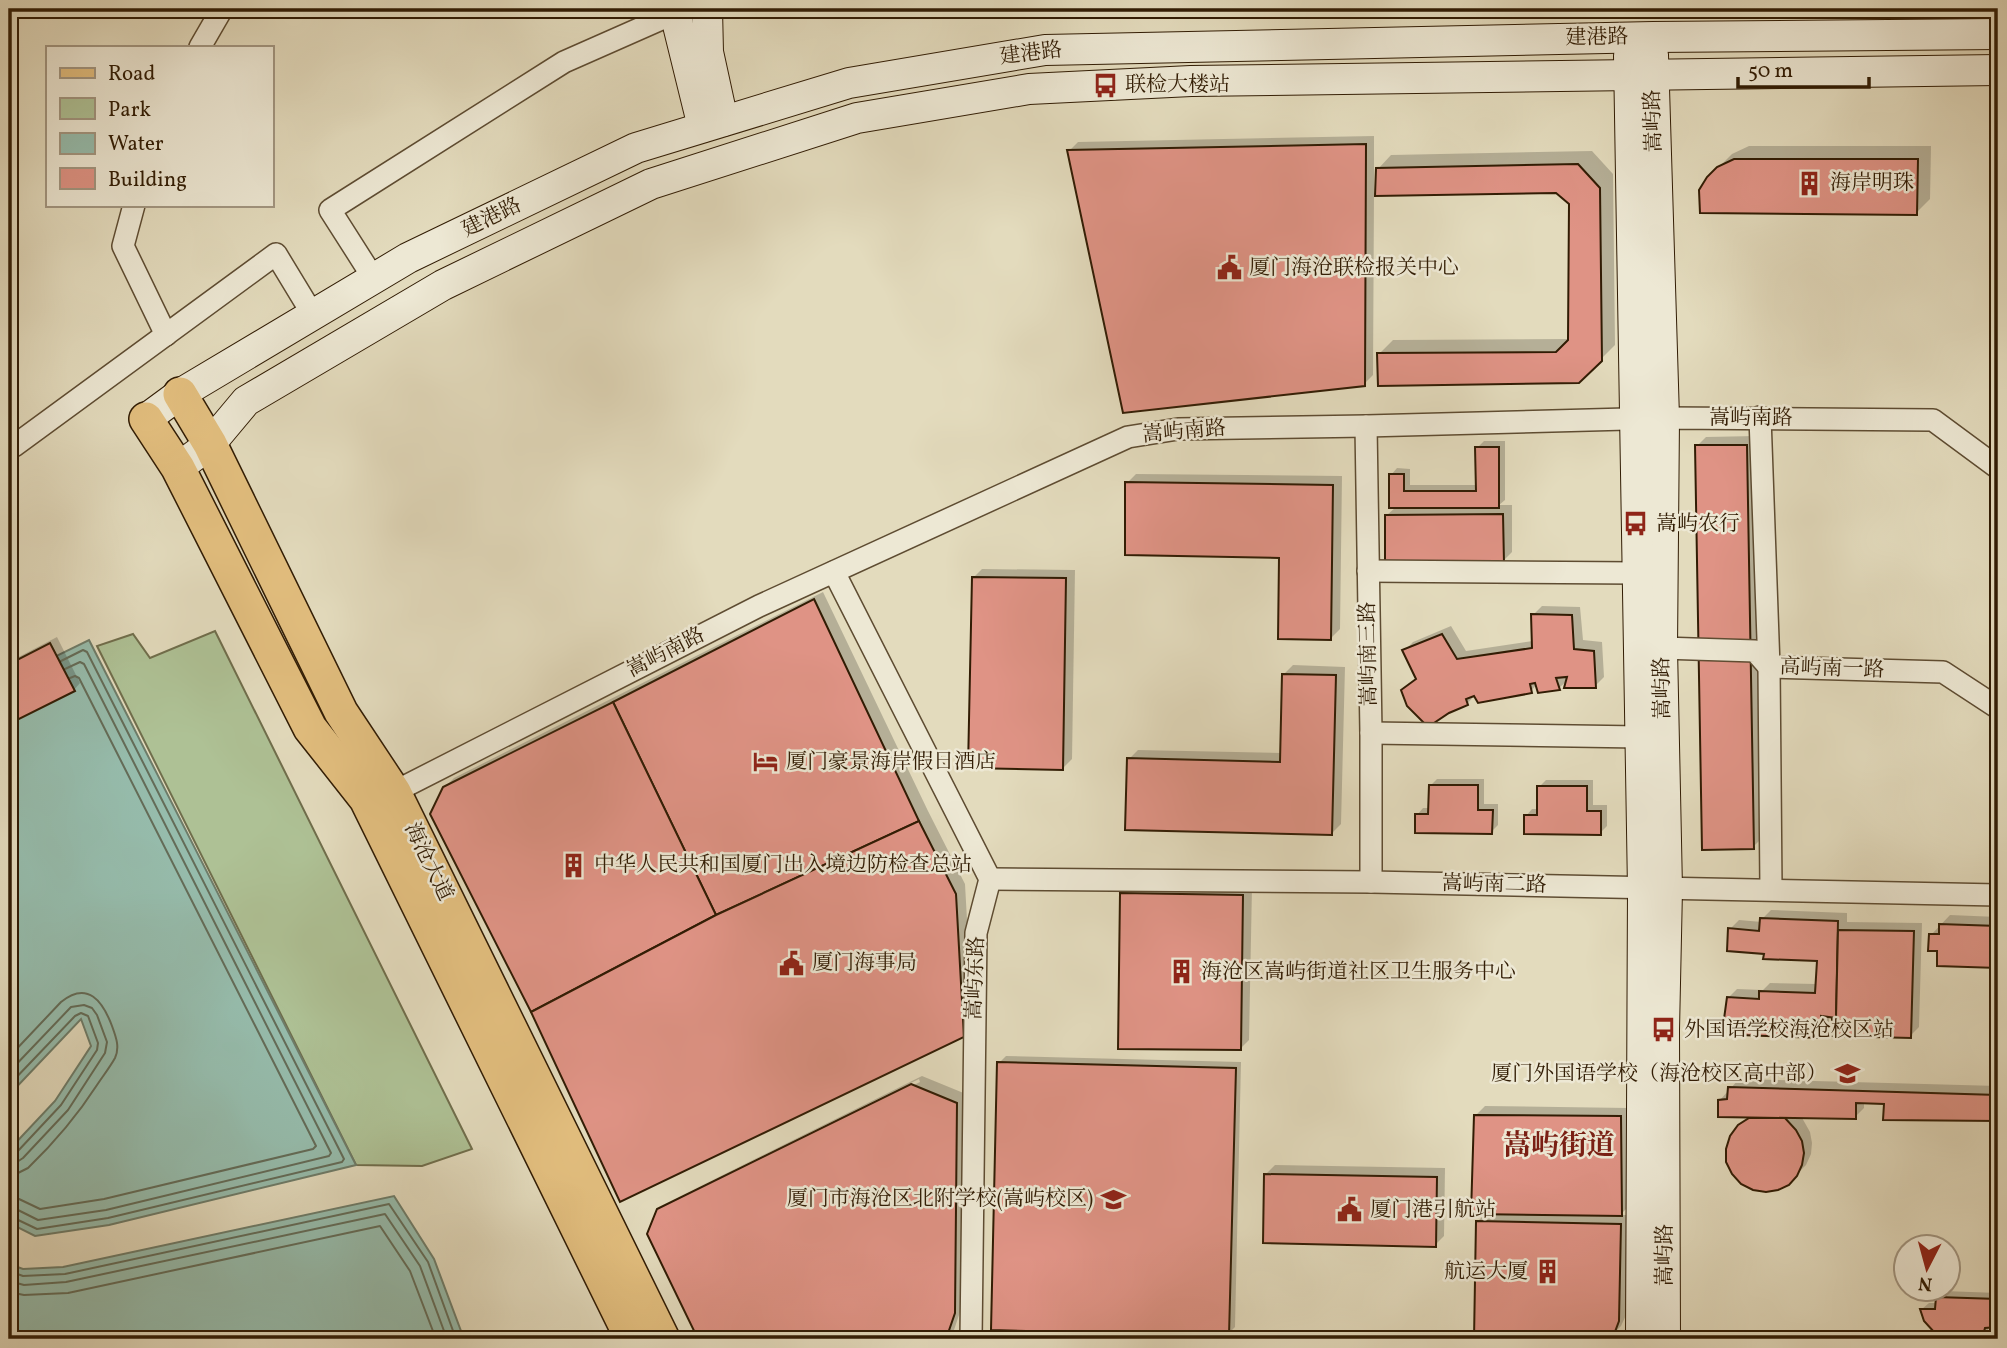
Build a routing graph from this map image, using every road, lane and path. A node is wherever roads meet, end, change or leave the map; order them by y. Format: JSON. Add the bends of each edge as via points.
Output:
{"nodes":[{"id":1,"x":222,"y":9,"type":"edge"},
{"id":2,"x":707,"y":9,"type":"edge"},
{"id":3,"x":673,"y":11,"type":"edge"},
{"id":4,"x":1998,"y":34,"type":"edge"},
{"id":5,"x":1640,"y":38,"type":"junction"},
{"id":6,"x":201,"y":46,"type":"edge"},
{"id":7,"x":1998,"y":70,"type":"edge"},
{"id":8,"x":1641,"y":75,"type":"junction"},
{"id":9,"x":713,"y":124,"type":"junction"},
{"id":10,"x":134,"y":206,"type":"edge"},
{"id":11,"x":374,"y":279,"type":"junction"},
{"id":12,"x":313,"y":315,"type":"junction"},
{"id":13,"x":166,"y":335,"type":"junction"},
{"id":14,"x":180,"y":394,"type":"junction"},
{"id":15,"x":1760,"y":417,"type":"junction"},
{"id":16,"x":146,"y":418,"type":"joint"},
{"id":17,"x":1650,"y":418,"type":"junction"},
{"id":18,"x":1366,"y":426,"type":"junction"},
{"id":19,"x":210,"y":444,"type":"junction"},
{"id":20,"x":14,"y":446,"type":"dead end"},
{"id":21,"x":178,"y":468,"type":"junction"},
{"id":22,"x":1998,"y":468,"type":"edge"},
{"id":23,"x":1367,"y":571,"type":"junction"},
{"id":24,"x":834,"y":572,"type":"junction"},
{"id":25,"x":1637,"y":573,"type":"junction"},
{"id":26,"x":1662,"y":648,"type":"junction"},
{"id":27,"x":1769,"y":667,"type":"junction"},
{"id":28,"x":1998,"y":708,"type":"edge"},
{"id":29,"x":1371,"y":733,"type":"junction"},
{"id":30,"x":1640,"y":737,"type":"junction"},
{"id":31,"x":394,"y":792,"type":"junction"},
{"id":32,"x":990,"y":879,"type":"junction"},
{"id":33,"x":1371,"y":882,"type":"junction"},
{"id":34,"x":1655,"y":889,"type":"junction"},
{"id":35,"x":1771,"y":890,"type":"junction"},
{"id":36,"x":1998,"y":895,"type":"edge"},
{"id":37,"x":632,"y":1339,"type":"edge"},
{"id":38,"x":663,"y":1339,"type":"edge"},
{"id":39,"x":971,"y":1339,"type":"edge"},
{"id":40,"x":1641,"y":1339,"type":"edge"},
{"id":41,"x":1665,"y":1339,"type":"edge"}],
"edges":[{"from":1,"to":6,"type":"street"},
{"from":2,"to":9,"type":"main road"},
{"from":3,"to":9,"type":"main road"},
{"from":3,"to":11,"type":"street","via":[[564,62],[330,210]]},
{"from":4,"to":5,"type":"main road","name":"建港路"},
{"from":5,"to":8,"type":"main road","name":"嵩屿路"},
{"from":5,"to":9,"type":"main road","name":"建港路","via":[[1045,50],[849,83]]},
{"from":7,"to":8,"type":"main road","name":"建港路"},
{"from":8,"to":17,"type":"main road","name":"嵩屿路"},
{"from":8,"to":19,"type":"main road","name":"建港路","via":[[1191,81],[1028,89],[857,118],[651,184],[443,285],[246,401]]},
{"from":9,"to":11,"type":"main road","name":"建港路","via":[[636,148],[408,258]]},
{"from":10,"to":13,"type":"street","via":[[124,246]]},
{"from":11,"to":12,"type":"main road","name":"建港路"},
{"from":12,"to":13,"type":"street","via":[[276,254]]},
{"from":12,"to":14,"type":"main road","name":"建港路"},
{"from":13,"to":20,"type":"street"},
{"from":14,"to":16,"type":"main road","name":"建港路"},
{"from":14,"to":19,"type":"main road","name":"海沧大道"},
{"from":15,"to":17,"type":"street","name":"嵩屿南路"},
{"from":15,"to":22,"type":"street","name":"嵩屿南路","via":[[1933,420]]},
{"from":15,"to":27,"type":"street"},
{"from":16,"to":21,"type":"main road","name":"海沧大道"},
{"from":17,"to":18,"type":"street","name":"嵩屿南路"},
{"from":17,"to":25,"type":"main road","name":"嵩屿路"},
{"from":17,"to":26,"type":"main road","name":"嵩屿路"},
{"from":18,"to":23,"type":"street","name":"嵩屿南三路"},
{"from":18,"to":24,"type":"street","name":"嵩屿南路","via":[[1178,429],[1128,437]]},
{"from":19,"to":21,"type":"main road","name":"建港路"},
{"from":19,"to":31,"type":"main road","name":"海沧大道","via":[[341,712]]},
{"from":21,"to":37,"type":"main road","name":"海沧大道","via":[[310,728],[366,799]]},
{"from":23,"to":25,"type":"street"},
{"from":23,"to":29,"type":"street","name":"嵩屿南三路"},
{"from":24,"to":31,"type":"street","name":"嵩屿南路"},
{"from":24,"to":32,"type":"street"},
{"from":25,"to":30,"type":"main road","name":"嵩屿路"},
{"from":26,"to":27,"type":"street","name":"高屿南一路","via":[[1755,651]]},
{"from":26,"to":34,"type":"main road","name":"嵩屿路"},
{"from":27,"to":28,"type":"street","name":"高屿南一路","via":[[1942,672]]},
{"from":27,"to":35,"type":"street"},
{"from":29,"to":30,"type":"street"},
{"from":29,"to":33,"type":"street","name":"嵩屿南三路"},
{"from":30,"to":34,"type":"main road","name":"嵩屿路"},
{"from":31,"to":38,"type":"main road","name":"海沧大道"},
{"from":32,"to":33,"type":"street","name":"嵩屿南二路"},
{"from":32,"to":39,"type":"street","name":"嵩屿东路","via":[[976,933]]},
{"from":33,"to":34,"type":"street","name":"嵩屿南二路"},
{"from":34,"to":35,"type":"street","name":"嵩屿南二路"},
{"from":34,"to":40,"type":"main road","name":"嵩屿路"},
{"from":34,"to":41,"type":"main road","name":"嵩屿路","via":[[1664,1030]]},
{"from":35,"to":36,"type":"street","name":"嵩屿南二路"}]}
